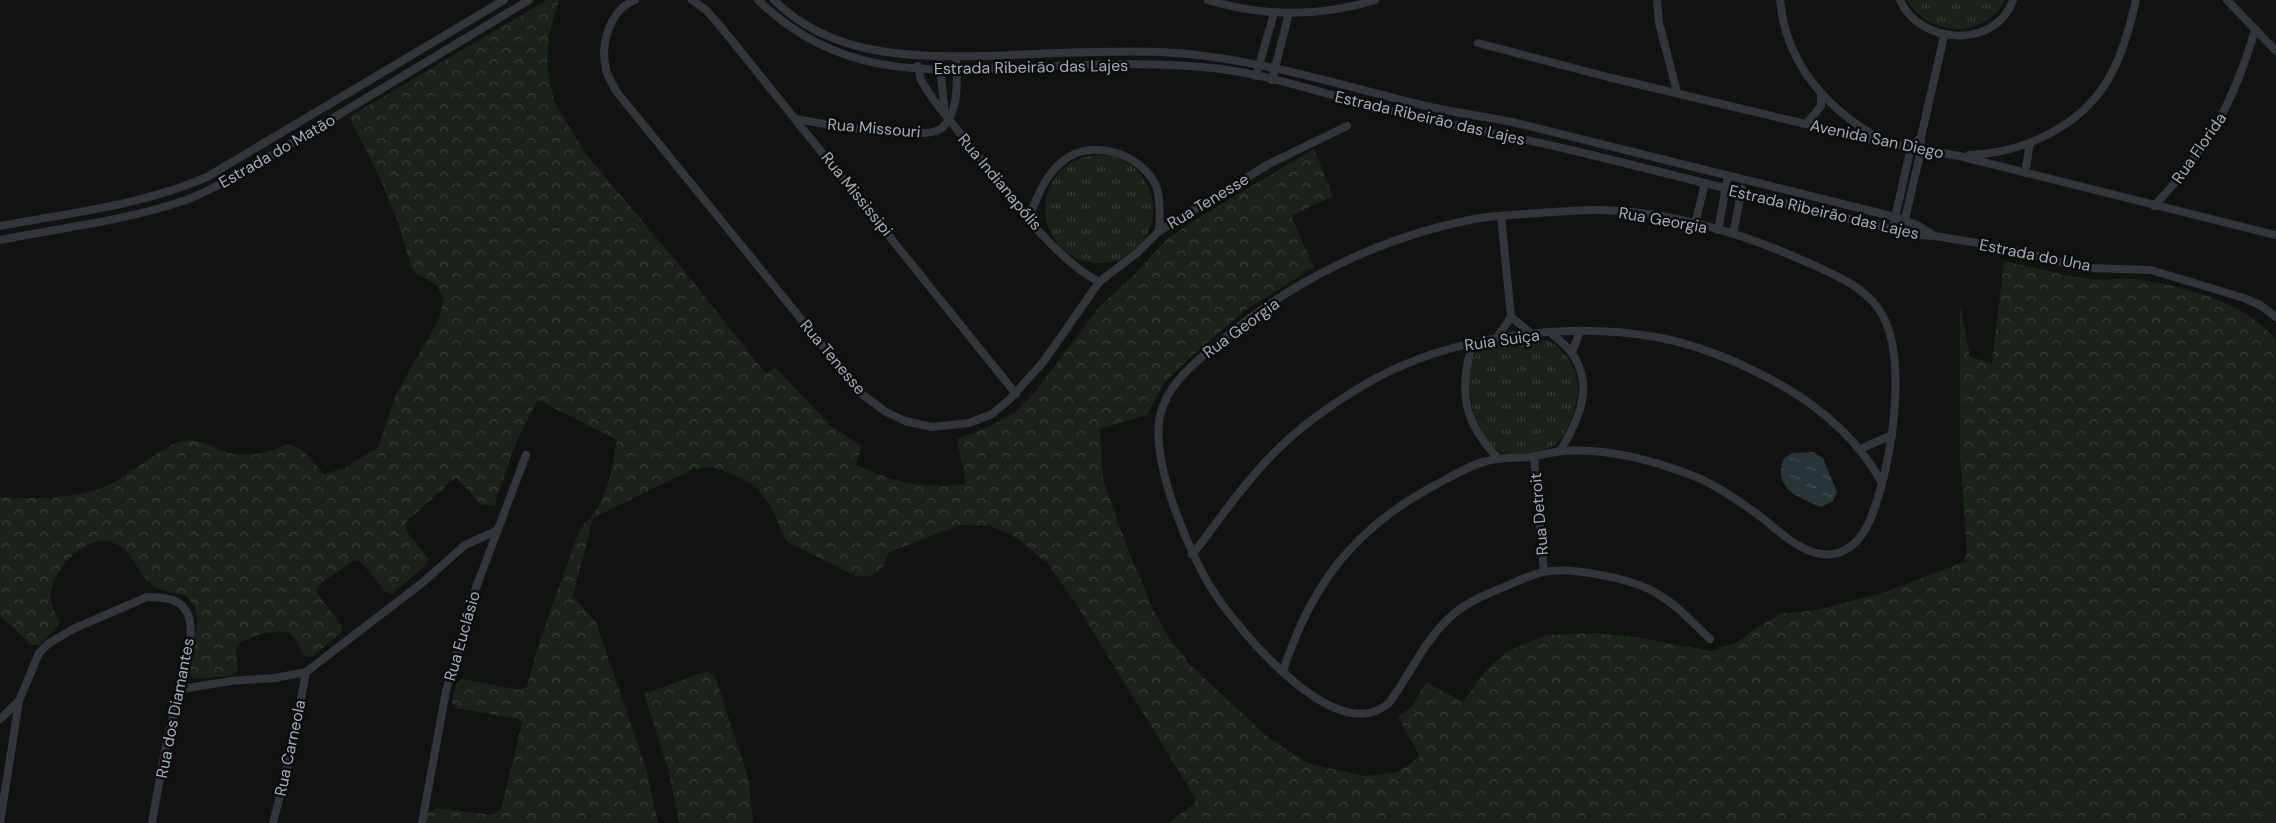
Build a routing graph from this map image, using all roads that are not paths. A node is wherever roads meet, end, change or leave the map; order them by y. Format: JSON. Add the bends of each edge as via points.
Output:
{"nodes":[{"id":1,"x":504,"y":0,"type":"edge"},
{"id":2,"x":509,"y":0,"type":"edge"},
{"id":3,"x":529,"y":0,"type":"edge"},
{"id":4,"x":692,"y":0,"type":"edge"},
{"id":5,"x":758,"y":0,"type":"edge"},
{"id":6,"x":774,"y":0,"type":"edge"},
{"id":7,"x":1208,"y":0,"type":"edge"},
{"id":8,"x":1375,"y":0,"type":"edge"},
{"id":9,"x":1657,"y":0,"type":"edge"},
{"id":10,"x":1780,"y":0,"type":"edge"},
{"id":11,"x":1900,"y":0,"type":"edge"},
{"id":12,"x":2013,"y":0,"type":"edge"},
{"id":13,"x":2136,"y":0,"type":"edge"},
{"id":14,"x":2227,"y":0,"type":"edge"},
{"id":15,"x":632,"y":1,"type":"edge"},
{"id":16,"x":513,"y":9,"type":"junction"},
{"id":17,"x":1274,"y":13,"type":"junction"},
{"id":18,"x":1289,"y":13,"type":"junction"},
{"id":19,"x":2255,"y":30,"type":"junction"},
{"id":20,"x":1944,"y":36,"type":"junction"},
{"id":21,"x":1478,"y":43,"type":"dead end"},
{"id":22,"x":2276,"y":51,"type":"edge"},
{"id":23,"x":919,"y":57,"type":"junction"},
{"id":24,"x":939,"y":57,"type":"junction"},
{"id":25,"x":956,"y":57,"type":"junction"},
{"id":26,"x":1258,"y":64,"type":"junction"},
{"id":27,"x":1275,"y":67,"type":"junction"},
{"id":28,"x":918,"y":69,"type":"junction"},
{"id":29,"x":957,"y":70,"type":"junction"},
{"id":30,"x":940,"y":71,"type":"junction"},
{"id":31,"x":1256,"y":76,"type":"junction"},
{"id":32,"x":1272,"y":80,"type":"junction"},
{"id":33,"x":1677,"y":92,"type":"junction"},
{"id":34,"x":1821,"y":94,"type":"junction"},
{"id":35,"x":946,"y":117,"type":"junction"},
{"id":36,"x":796,"y":119,"type":"junction"},
{"id":37,"x":1806,"y":124,"type":"junction"},
{"id":38,"x":1347,"y":126,"type":"dead end"},
{"id":39,"x":1921,"y":137,"type":"junction"},
{"id":40,"x":1886,"y":143,"type":"junction"},
{"id":41,"x":2030,"y":143,"type":"junction"},
{"id":42,"x":1911,"y":147,"type":"junction"},
{"id":43,"x":1921,"y":150,"type":"junction"},
{"id":44,"x":1959,"y":156,"type":"junction"},
{"id":45,"x":1697,"y":169,"type":"junction"},
{"id":46,"x":2026,"y":173,"type":"junction"},
{"id":47,"x":1728,"y":176,"type":"junction"},
{"id":48,"x":1744,"y":180,"type":"junction"},
{"id":49,"x":1695,"y":181,"type":"junction"},
{"id":50,"x":1705,"y":184,"type":"junction"},
{"id":51,"x":1726,"y":189,"type":"junction"},
{"id":52,"x":1741,"y":192,"type":"junction"},
{"id":53,"x":2154,"y":206,"type":"junction"},
{"id":54,"x":1501,"y":216,"type":"junction"},
{"id":55,"x":1895,"y":217,"type":"junction"},
{"id":56,"x":1029,"y":218,"type":"junction"},
{"id":57,"x":1905,"y":219,"type":"junction"},
{"id":58,"x":1695,"y":224,"type":"junction"},
{"id":59,"x":0,"y":226,"type":"edge"},
{"id":60,"x":1893,"y":229,"type":"junction"},
{"id":61,"x":1718,"y":230,"type":"junction"},
{"id":62,"x":1159,"y":231,"type":"junction"},
{"id":63,"x":1732,"y":234,"type":"junction"},
{"id":64,"x":2276,"y":235,"type":"edge"},
{"id":65,"x":1935,"y":236,"type":"junction"},
{"id":66,"x":0,"y":240,"type":"edge"},
{"id":67,"x":1099,"y":282,"type":"junction"},
{"id":68,"x":1511,"y":317,"type":"junction"},
{"id":69,"x":2276,"y":317,"type":"edge"},
{"id":70,"x":1580,"y":331,"type":"junction"},
{"id":71,"x":1551,"y":333,"type":"junction"},
{"id":72,"x":1532,"y":334,"type":"junction"},
{"id":73,"x":1496,"y":339,"type":"junction"},
{"id":74,"x":1473,"y":342,"type":"junction"},
{"id":75,"x":1572,"y":353,"type":"junction"},
{"id":76,"x":1016,"y":394,"type":"junction"},
{"id":77,"x":1892,"y":436,"type":"junction"},
{"id":78,"x":1860,"y":449,"type":"junction"},
{"id":79,"x":1560,"y":451,"type":"junction"},
{"id":80,"x":526,"y":455,"type":"dead end"},
{"id":81,"x":1534,"y":456,"type":"junction"},
{"id":82,"x":1499,"y":459,"type":"junction"},
{"id":83,"x":1882,"y":483,"type":"junction"},
{"id":84,"x":496,"y":530,"type":"junction"},
{"id":85,"x":1192,"y":555,"type":"junction"},
{"id":86,"x":1544,"y":572,"type":"junction"},
{"id":87,"x":1710,"y":639,"type":"dead end"},
{"id":88,"x":1283,"y":671,"type":"junction"},
{"id":89,"x":306,"y":672,"type":"junction"},
{"id":90,"x":182,"y":689,"type":"junction"},
{"id":91,"x":20,"y":701,"type":"junction"},
{"id":92,"x":0,"y":719,"type":"edge"},
{"id":93,"x":0,"y":823,"type":"edge"},
{"id":94,"x":152,"y":823,"type":"edge"},
{"id":95,"x":273,"y":823,"type":"edge"},
{"id":96,"x":422,"y":823,"type":"edge"}],
"edges":[{"from":1,"to":59,"type":"street","name":"Estrada do Matão","via":[[187,186],[144,198]]},
{"from":2,"to":16,"type":"street"},
{"from":3,"to":16,"type":"street","name":"Estrada do Matão"},
{"from":4,"to":36,"type":"street","name":"Rua Mississipi","via":[[706,10]]},
{"from":5,"to":28,"type":"street","name":"Estrada Ribeirão das Lajes","via":[[790,28],[825,48],[876,64]]},
{"from":6,"to":23,"type":"street","name":"Estrada Ribeirão das Lajes","via":[[803,23],[839,42],[886,54]]},
{"from":7,"to":17,"type":"street"},
{"from":8,"to":18,"type":"street","via":[[1328,10]]},
{"from":9,"to":33,"type":"street","via":[[1659,23]]},
{"from":10,"to":34,"type":"street","via":[[1781,15],[1792,49]]},
{"from":11,"to":20,"type":"street","via":[[1913,20]]},
{"from":12,"to":20,"type":"street","via":[[2000,20],[1983,31],[1964,37]]},
{"from":13,"to":41,"type":"street","via":[[2128,35],[2102,89],[2066,124]]},
{"from":14,"to":19,"type":"street"},
{"from":15,"to":76,"type":"street","name":"Rua Tenesse","via":[[619,12],[608,30],[603,51],[606,72],[616,91],[862,394],[904,421],[932,427],[980,420]]},
{"from":16,"to":66,"type":"street","name":"Estrada do Matão","via":[[261,162],[208,190],[181,202],[142,212]]},
{"from":17,"to":18,"type":"street"},
{"from":17,"to":26,"type":"street"},
{"from":18,"to":27,"type":"street"},
{"from":19,"to":22,"type":"street"},
{"from":19,"to":53,"type":"street","name":"Rua Florida","via":[[2228,107],[2211,137]]},
{"from":20,"to":39,"type":"street"},
{"from":21,"to":33,"type":"street","name":"Avenida San Diego"},
{"from":23,"to":24,"type":"street","name":"Estrada Ribeirão das Lajes"},
{"from":23,"to":28,"type":"street"},
{"from":24,"to":25,"type":"street","name":"Estrada Ribeirão das Lajes"},
{"from":24,"to":30,"type":"street"},
{"from":25,"to":26,"type":"street","name":"Estrada Ribeirão das Lajes","via":[[1158,52]]},
{"from":25,"to":29,"type":"street"},
{"from":26,"to":27,"type":"street","name":"Estrada Ribeirão das Lajes"},
{"from":26,"to":31,"type":"street"},
{"from":27,"to":32,"type":"street"},
{"from":27,"to":45,"type":"street","name":"Estrada Ribeirão das Lajes"},
{"from":28,"to":30,"type":"street","name":"Estrada Ribeirão das Lajes"},
{"from":28,"to":35,"type":"street","name":"Rua Indianapólis","via":[[928,92]]},
{"from":29,"to":30,"type":"street","name":"Estrada Ribeirão das Lajes"},
{"from":29,"to":31,"type":"street","name":"Estrada Ribeirão das Lajes","via":[[1171,65]]},
{"from":29,"to":35,"type":"street","via":[[954,106]]},
{"from":30,"to":35,"type":"street"},
{"from":31,"to":32,"type":"street","name":"Estrada Ribeirão das Lajes"},
{"from":32,"to":49,"type":"street","name":"Estrada Ribeirão das Lajes","via":[[1394,112]]},
{"from":33,"to":37,"type":"street","name":"Avenida San Diego"},
{"from":34,"to":37,"type":"street","via":[[1821,106]]},
{"from":34,"to":40,"type":"street","via":[[1855,125]]},
{"from":35,"to":36,"type":"street","name":"Rua Missouri","via":[[938,131],[924,134],[872,131]]},
{"from":35,"to":56,"type":"street","name":"Rua Indianapólis"},
{"from":36,"to":76,"type":"street","name":"Rua Mississipi"},
{"from":37,"to":40,"type":"street","name":"Avenida San Diego"},
{"from":38,"to":62,"type":"street","name":"Rua Tenesse","via":[[1269,164]]},
{"from":39,"to":42,"type":"street"},
{"from":39,"to":43,"type":"street"},
{"from":40,"to":42,"type":"street","name":"Avenida San Diego"},
{"from":41,"to":44,"type":"street","via":[[1995,154]]},
{"from":41,"to":46,"type":"street"},
{"from":42,"to":43,"type":"street","name":"Avenida San Diego"},
{"from":42,"to":55,"type":"street"},
{"from":43,"to":44,"type":"street","name":"Avenida San Diego"},
{"from":43,"to":57,"type":"street"},
{"from":44,"to":46,"type":"street","name":"Avenida San Diego"},
{"from":45,"to":47,"type":"street","name":"Estrada Ribeirão das Lajes"},
{"from":45,"to":49,"type":"street"},
{"from":46,"to":53,"type":"street","name":"Avenida San Diego"},
{"from":47,"to":48,"type":"street","name":"Estrada Ribeirão das Lajes"},
{"from":47,"to":51,"type":"street"},
{"from":48,"to":52,"type":"street"},
{"from":48,"to":55,"type":"street","name":"Estrada Ribeirão das Lajes"},
{"from":49,"to":50,"type":"street","name":"Estrada Ribeirão das Lajes"},
{"from":50,"to":51,"type":"street","name":"Estrada Ribeirão das Lajes"},
{"from":50,"to":58,"type":"street"},
{"from":51,"to":52,"type":"street","name":"Estrada Ribeirão das Lajes"},
{"from":51,"to":61,"type":"street"},
{"from":52,"to":60,"type":"street","name":"Estrada Ribeirão das Lajes"},
{"from":52,"to":63,"type":"street"},
{"from":53,"to":64,"type":"street","name":"Avenida San Diego"},
{"from":54,"to":58,"type":"street","name":"Rua Georgia","via":[[1594,210],[1638,213]]},
{"from":54,"to":68,"type":"street"},
{"from":54,"to":85,"type":"street","name":"Rua Georgia","via":[[1478,218],[1408,236],[1356,255],[1252,316],[1197,360],[1174,385],[1160,417],[1158,438],[1174,506]]},
{"from":55,"to":57,"type":"street","name":"Estrada Ribeirão das Lajes"},
{"from":55,"to":60,"type":"street"},
{"from":56,"to":62,"type":"street","via":[[1041,188],[1055,168],[1068,157],[1102,150],[1136,162],[1149,175],[1158,194]]},
{"from":56,"to":67,"type":"street","name":"Rua Indianapólis","via":[[1077,268]]},
{"from":57,"to":65,"type":"street","name":"Estrada Ribeirão das Lajes"},
{"from":58,"to":61,"type":"street","name":"Rua Georgia"},
{"from":60,"to":65,"type":"street","name":"Estrada Ribeirão das Lajes"},
{"from":61,"to":63,"type":"street","name":"Rua Georgia"},
{"from":62,"to":67,"type":"street","name":"Rua Tenesse"},
{"from":63,"to":77,"type":"street","name":"Rua Georgia","via":[[1835,275],[1877,306],[1886,322],[1893,359]]},
{"from":65,"to":69,"type":"street","name":"Estrada do Una","via":[[2001,247],[2086,268],[2151,270],[2244,298]]},
{"from":67,"to":76,"type":"street","name":"Rua Tenesse","via":[[1044,361]]},
{"from":68,"to":72,"type":"street"},
{"from":68,"to":73,"type":"street"},
{"from":70,"to":71,"type":"street","name":"Ruia Suiça"},
{"from":70,"to":75,"type":"street"},
{"from":70,"to":78,"type":"street","name":"Ruia Suiça","via":[[1656,337],[1726,358],[1798,395],[1842,430]]},
{"from":71,"to":72,"type":"street","name":"Ruia Suiça"},
{"from":71,"to":75,"type":"street"},
{"from":72,"to":73,"type":"street","name":"Ruia Suiça"},
{"from":73,"to":74,"type":"street","name":"Ruia Suiça"},
{"from":74,"to":82,"type":"street","via":[[1465,375],[1467,409],[1480,439]]},
{"from":74,"to":85,"type":"street","name":"Ruia Suiça","via":[[1397,368],[1308,422],[1253,475]]},
{"from":75,"to":79,"type":"street","via":[[1584,388],[1579,417]]},
{"from":77,"to":78,"type":"street"},
{"from":77,"to":83,"type":"street","name":"Rua Georgia"},
{"from":78,"to":83,"type":"street","name":"Ruia Suiça"},
{"from":79,"to":81,"type":"street"},
{"from":79,"to":83,"type":"street","name":"Rua Georgia","via":[[1624,455],[1698,478],[1726,492],[1792,541],[1815,553],[1837,554],[1862,536]]},
{"from":80,"to":84,"type":"street","name":"Rua Euclásio"},
{"from":81,"to":82,"type":"street"},
{"from":81,"to":86,"type":"street","name":"Rua Detroit"},
{"from":82,"to":88,"type":"street","via":[[1485,462],[1408,500],[1365,532],[1322,584],[1307,608]]},
{"from":84,"to":89,"type":"street","via":[[465,545],[422,583]]},
{"from":84,"to":96,"type":"street","name":"Rua Euclásio","via":[[446,691]]},
{"from":85,"to":88,"type":"street","name":"Rua Georgia","via":[[1228,611]]},
{"from":86,"to":87,"type":"street","name":"Rua Georgia","via":[[1582,573],[1630,581],[1657,593]]},
{"from":86,"to":88,"type":"street","name":"Rua Georgia","via":[[1484,595],[1448,619],[1380,711],[1359,715],[1339,710]]},
{"from":89,"to":90,"type":"street"},
{"from":89,"to":95,"type":"street","name":"Rua Carneola"},
{"from":90,"to":91,"type":"street","name":"Rua dos Diamantes","via":[[190,623],[185,609],[172,599],[148,597],[58,636],[39,653]]},
{"from":90,"to":94,"type":"street","name":"Rua dos Diamantes","via":[[168,734]]},
{"from":91,"to":92,"type":"street"},
{"from":91,"to":93,"type":"street"}]}
